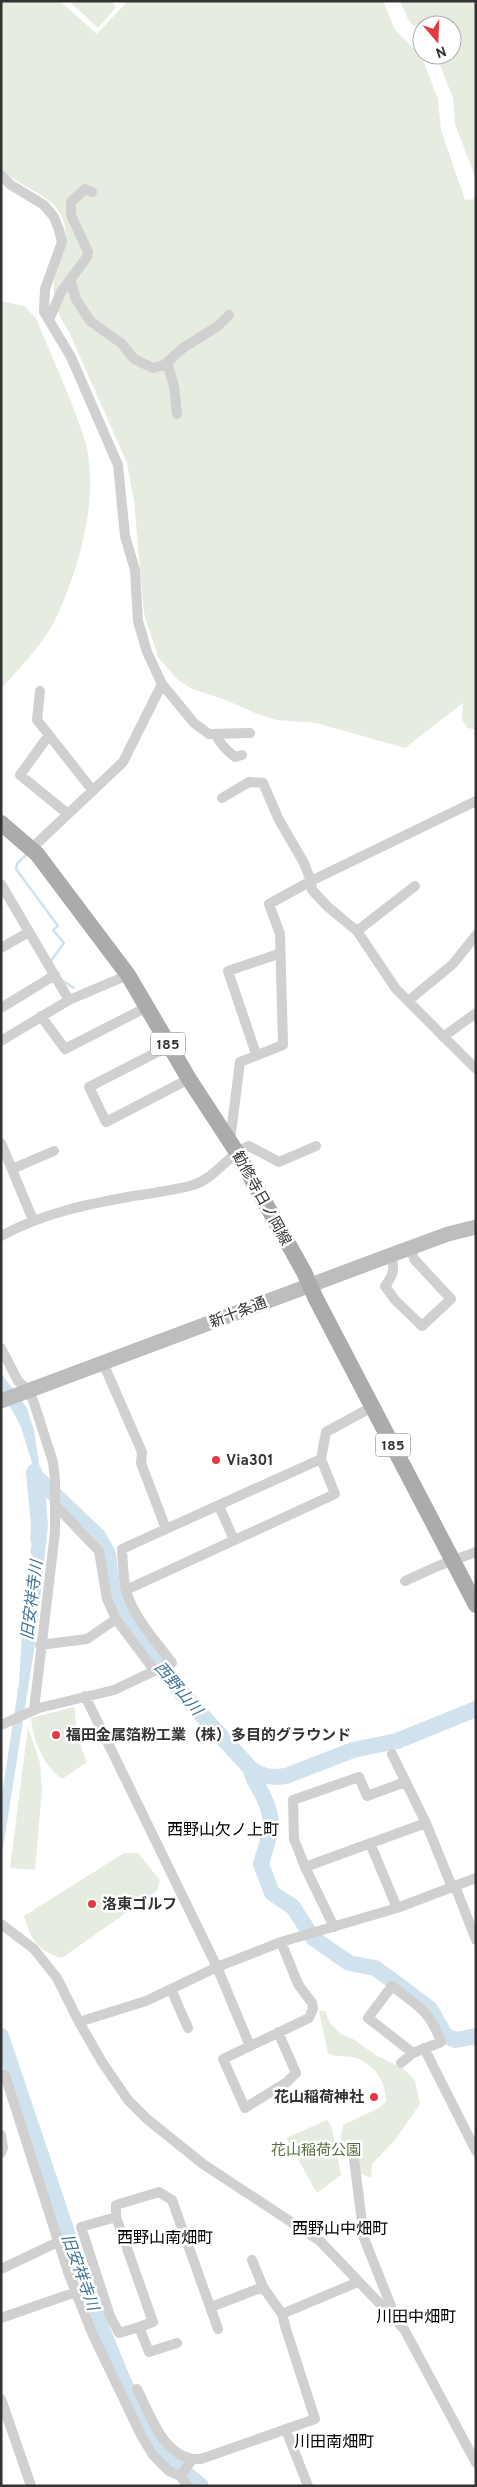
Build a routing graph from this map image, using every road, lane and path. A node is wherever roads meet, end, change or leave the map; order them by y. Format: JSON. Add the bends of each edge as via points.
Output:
{"nodes":[{"id":1,"x":1,"y":175,"type":"edge"},
{"id":2,"x":92,"y":192,"type":"dead end"},
{"id":3,"x":70,"y":279,"type":"junction"},
{"id":4,"x":229,"y":315,"type":"dead end"},
{"id":5,"x":49,"y":320,"type":"junction"},
{"id":6,"x":168,"y":362,"type":"junction"},
{"id":7,"x":177,"y":414,"type":"dead end"},
{"id":8,"x":162,"y":684,"type":"junction"},
{"id":9,"x":40,"y":691,"type":"dead end"},
{"id":10,"x":250,"y":733,"type":"dead end"},
{"id":11,"x":49,"y":735,"type":"junction"},
{"id":12,"x":216,"y":735,"type":"junction"},
{"id":13,"x":242,"y":755,"type":"dead end"},
{"id":14,"x":93,"y":791,"type":"junction"},
{"id":15,"x":222,"y":798,"type":"dead end"},
{"id":16,"x":476,"y":801,"type":"edge"},
{"id":17,"x":68,"y":814,"type":"junction"},
{"id":18,"x":1,"y":823,"type":"edge"},
{"id":19,"x":32,"y":848,"type":"junction"},
{"id":20,"x":311,"y":881,"type":"junction"},
{"id":21,"x":415,"y":886,"type":"dead end"},
{"id":22,"x":2,"y":887,"type":"edge"},
{"id":23,"x":357,"y":931,"type":"junction"},
{"id":24,"x":29,"y":932,"type":"junction"},
{"id":25,"x":476,"y":935,"type":"edge"},
{"id":26,"x":1,"y":948,"type":"edge"},
{"id":27,"x":281,"y":953,"type":"junction"},
{"id":28,"x":54,"y":975,"type":"junction"},
{"id":29,"x":128,"y":975,"type":"junction"},
{"id":30,"x":69,"y":1000,"type":"junction"},
{"id":31,"x":408,"y":1001,"type":"junction"},
{"id":32,"x":148,"y":1007,"type":"junction"},
{"id":33,"x":1,"y":1008,"type":"edge"},
{"id":34,"x":476,"y":1013,"type":"edge"},
{"id":35,"x":41,"y":1016,"type":"junction"},
{"id":36,"x":443,"y":1037,"type":"junction"},
{"id":37,"x":1,"y":1041,"type":"edge"},
{"id":38,"x":169,"y":1046,"type":"junction"},
{"id":39,"x":256,"y":1054,"type":"junction"},
{"id":40,"x":476,"y":1069,"type":"edge"},
{"id":41,"x":189,"y":1079,"type":"junction"},
{"id":42,"x":1,"y":1144,"type":"edge"},
{"id":43,"x":233,"y":1146,"type":"junction"},
{"id":44,"x":316,"y":1146,"type":"dead end"},
{"id":45,"x":54,"y":1152,"type":"dead end"},
{"id":46,"x":12,"y":1169,"type":"junction"},
{"id":47,"x":33,"y":1220,"type":"junction"},
{"id":48,"x":476,"y":1227,"type":"edge"},
{"id":49,"x":1,"y":1236,"type":"edge"},
{"id":50,"x":411,"y":1248,"type":"junction"},
{"id":51,"x":391,"y":1255,"type":"junction"},
{"id":52,"x":309,"y":1285,"type":"junction"},
{"id":53,"x":1,"y":1348,"type":"edge"},
{"id":54,"x":102,"y":1363,"type":"junction"},
{"id":55,"x":26,"y":1392,"type":"junction"},
{"id":56,"x":1,"y":1401,"type":"edge"},
{"id":57,"x":372,"y":1407,"type":"junction"},
{"id":58,"x":321,"y":1459,"type":"junction"},
{"id":59,"x":55,"y":1505,"type":"junction"},
{"id":60,"x":219,"y":1506,"type":"junction"},
{"id":61,"x":166,"y":1529,"type":"junction"},
{"id":62,"x":234,"y":1540,"type":"junction"},
{"id":63,"x":476,"y":1552,"type":"edge"},
{"id":64,"x":453,"y":1560,"type":"junction"},
{"id":65,"x":406,"y":1581,"type":"dead end"},
{"id":66,"x":126,"y":1590,"type":"junction"},
{"id":67,"x":476,"y":1605,"type":"edge"},
{"id":68,"x":116,"y":1619,"type":"junction"},
{"id":69,"x":40,"y":1645,"type":"junction"},
{"id":70,"x":156,"y":1669,"type":"junction"},
{"id":71,"x":85,"y":1696,"type":"junction"},
{"id":72,"x":30,"y":1712,"type":"junction"},
{"id":73,"x":4,"y":1724,"type":"edge"},
{"id":74,"x":392,"y":1754,"type":"dead end"},
{"id":75,"x":405,"y":1782,"type":"junction"},
{"id":76,"x":426,"y":1823,"type":"junction"},
{"id":77,"x":370,"y":1843,"type":"junction"},
{"id":78,"x":305,"y":1867,"type":"junction"},
{"id":79,"x":476,"y":1878,"type":"edge"},
{"id":80,"x":454,"y":1886,"type":"junction"},
{"id":81,"x":398,"y":1908,"type":"junction"},
{"id":82,"x":1,"y":1924,"type":"edge"},
{"id":83,"x":334,"y":1927,"type":"junction"},
{"id":84,"x":476,"y":1940,"type":"edge"},
{"id":85,"x":281,"y":1942,"type":"junction"},
{"id":86,"x":217,"y":1967,"type":"junction"},
{"id":87,"x":171,"y":1989,"type":"junction"},
{"id":88,"x":79,"y":2022,"type":"junction"},
{"id":89,"x":188,"y":2028,"type":"dead end"},
{"id":90,"x":278,"y":2032,"type":"junction"},
{"id":91,"x":250,"y":2046,"type":"junction"},
{"id":92,"x":424,"y":2048,"type":"junction"},
{"id":93,"x":413,"y":2053,"type":"junction"},
{"id":94,"x":401,"y":2063,"type":"dead end"},
{"id":95,"x":1,"y":2074,"type":"edge"},
{"id":96,"x":1,"y":2135,"type":"edge"},
{"id":97,"x":475,"y":2149,"type":"edge"},
{"id":98,"x":1,"y":2153,"type":"edge"},
{"id":99,"x":354,"y":2159,"type":"dead end"},
{"id":100,"x":116,"y":2217,"type":"junction"},
{"id":101,"x":58,"y":2242,"type":"junction"},
{"id":102,"x":252,"y":2260,"type":"dead end"},
{"id":103,"x":1,"y":2269,"type":"edge"},
{"id":104,"x":358,"y":2282,"type":"junction"},
{"id":105,"x":263,"y":2287,"type":"junction"},
{"id":106,"x":76,"y":2292,"type":"junction"},
{"id":107,"x":211,"y":2306,"type":"junction"},
{"id":108,"x":282,"y":2314,"type":"junction"},
{"id":109,"x":391,"y":2314,"type":"junction"},
{"id":110,"x":1,"y":2318,"type":"edge"},
{"id":111,"x":139,"y":2327,"type":"junction"},
{"id":112,"x":218,"y":2328,"type":"dead end"},
{"id":113,"x":177,"y":2343,"type":"dead end"},
{"id":114,"x":137,"y":2389,"type":"dead end"},
{"id":115,"x":1,"y":2399,"type":"edge"},
{"id":116,"x":286,"y":2430,"type":"junction"},
{"id":117,"x":190,"y":2462,"type":"junction"},
{"id":118,"x":476,"y":2463,"type":"edge"},
{"id":119,"x":181,"y":2475,"type":"junction"},
{"id":120,"x":31,"y":2486,"type":"edge"},
{"id":121,"x":188,"y":2486,"type":"edge"},
{"id":122,"x":308,"y":2486,"type":"edge"}],
"edges":[{"from":1,"to":5,"type":"street","via":[[44,205],[59,230],[62,242],[43,302]]},
{"from":2,"to":3,"type":"street","via":[[85,189],[70,205],[71,215],[88,252]]},
{"from":3,"to":5,"type":"street"},
{"from":3,"to":6,"type":"street","via":[[76,299],[90,321],[121,343],[134,359],[154,368]]},
{"from":4,"to":6,"type":"street"},
{"from":5,"to":8,"type":"street","via":[[71,357],[118,465],[125,536],[135,570],[138,621],[147,652]]},
{"from":6,"to":7,"type":"street"},
{"from":8,"to":12,"type":"street","via":[[194,723]]},
{"from":8,"to":14,"type":"street","via":[[123,762]]},
{"from":9,"to":11,"type":"street","via":[[37,720]]},
{"from":10,"to":12,"type":"street"},
{"from":11,"to":14,"type":"street"},
{"from":11,"to":17,"type":"street","via":[[20,775]]},
{"from":12,"to":13,"type":"street","via":[[232,755]]},
{"from":14,"to":17,"type":"street"},
{"from":15,"to":20,"type":"street","via":[[250,782],[263,783]]},
{"from":16,"to":20,"type":"street"},
{"from":17,"to":19,"type":"street"},
{"from":18,"to":19,"type":"main road","name":"勧修寺日ノ岡線","number":"185"},
{"from":19,"to":29,"type":"main road","name":"勧修寺日ノ岡線","number":"185"},
{"from":20,"to":23,"type":"street","via":[[312,890]]},
{"from":20,"to":27,"type":"street","via":[[269,904],[280,934]]},
{"from":21,"to":23,"type":"street"},
{"from":22,"to":24,"type":"street"},
{"from":23,"to":31,"type":"street","via":[[396,989]]},
{"from":24,"to":26,"type":"street"},
{"from":24,"to":28,"type":"street"},
{"from":25,"to":31,"type":"street","via":[[453,964]]},
{"from":27,"to":39,"type":"street","via":[[282,1045]]},
{"from":27,"to":39,"type":"street","via":[[228,971]]},
{"from":28,"to":30,"type":"street"},
{"from":28,"to":33,"type":"street"},
{"from":29,"to":30,"type":"street"},
{"from":29,"to":32,"type":"main road","name":"勧修寺日ノ岡線","number":"185"},
{"from":30,"to":35,"type":"street"},
{"from":31,"to":36,"type":"street"},
{"from":32,"to":35,"type":"street","via":[[65,1050]]},
{"from":32,"to":38,"type":"main road","name":"勧修寺日ノ岡線","number":"185"},
{"from":34,"to":36,"type":"street"},
{"from":35,"to":37,"type":"street"},
{"from":36,"to":40,"type":"street"},
{"from":38,"to":41,"type":"main road","name":"勧修寺日ノ岡線","number":"185"},
{"from":38,"to":41,"type":"street","via":[[89,1087],[106,1122]]},
{"from":39,"to":43,"type":"street","via":[[240,1062]]},
{"from":41,"to":43,"type":"main road","name":"勧修寺日ノ岡線","number":"185"},
{"from":42,"to":46,"type":"street"},
{"from":43,"to":44,"type":"street","via":[[249,1146],[279,1162]]},
{"from":43,"to":47,"type":"street","via":[[214,1174],[195,1185],[75,1207]]},
{"from":43,"to":52,"type":"main road","name":"勧修寺日ノ岡線","number":"185"},
{"from":45,"to":46,"type":"street"},
{"from":46,"to":47,"type":"street"},
{"from":47,"to":49,"type":"street"},
{"from":48,"to":50,"type":"main road","name":"新十条通"},
{"from":50,"to":51,"type":"main road","name":"新十条通"},
{"from":50,"to":51,"type":"street","via":[[414,1259],[451,1299],[422,1326],[385,1286],[393,1276]]},
{"from":51,"to":52,"type":"main road","name":"新十条通"},
{"from":52,"to":54,"type":"main road","name":"新十条通"},
{"from":52,"to":57,"type":"main road","name":"勧修寺日ノ岡線","number":"185"},
{"from":53,"to":55,"type":"street"},
{"from":54,"to":55,"type":"main road","name":"新十条通"},
{"from":54,"to":61,"type":"street","via":[[142,1452],[141,1463]]},
{"from":55,"to":56,"type":"main road","name":"新十条通"},
{"from":55,"to":59,"type":"street","via":[[53,1462]]},
{"from":57,"to":58,"type":"street","via":[[326,1432]]},
{"from":57,"to":64,"type":"main road","name":"勧修寺日ノ岡線","number":"185"},
{"from":58,"to":60,"type":"street"},
{"from":58,"to":62,"type":"street","via":[[335,1494]]},
{"from":59,"to":68,"type":"street","via":[[100,1551],[106,1600]]},
{"from":59,"to":69,"type":"street","via":[[55,1532]]},
{"from":60,"to":61,"type":"street"},
{"from":60,"to":62,"type":"street"},
{"from":61,"to":66,"type":"street","via":[[122,1549]]},
{"from":62,"to":66,"type":"street"},
{"from":63,"to":64,"type":"street"},
{"from":64,"to":65,"type":"street"},
{"from":64,"to":67,"type":"main road","name":"勧修寺日ノ岡線","number":"185"},
{"from":66,"to":70,"type":"street","via":[[135,1611],[170,1663]]},
{"from":68,"to":69,"type":"street","via":[[88,1639]]},
{"from":68,"to":70,"type":"street"},
{"from":69,"to":72,"type":"street"},
{"from":70,"to":71,"type":"street","via":[[114,1690]]},
{"from":71,"to":72,"type":"street"},
{"from":71,"to":86,"type":"street"},
{"from":72,"to":73,"type":"street"},
{"from":74,"to":75,"type":"street"},
{"from":75,"to":76,"type":"street"},
{"from":75,"to":78,"type":"street","via":[[367,1796],[359,1776],[293,1800],[294,1839]]},
{"from":76,"to":77,"type":"street"},
{"from":76,"to":80,"type":"street"},
{"from":77,"to":78,"type":"street"},
{"from":77,"to":81,"type":"street"},
{"from":78,"to":83,"type":"street"},
{"from":79,"to":80,"type":"street"},
{"from":80,"to":81,"type":"street"},
{"from":80,"to":84,"type":"street"},
{"from":81,"to":83,"type":"street"},
{"from":82,"to":88,"type":"street","via":[[34,1949],[57,1978]]},
{"from":83,"to":85,"type":"street"},
{"from":85,"to":86,"type":"street"},
{"from":85,"to":90,"type":"street","via":[[298,1984],[313,2009],[309,2018]]},
{"from":86,"to":87,"type":"street"},
{"from":86,"to":91,"type":"street"},
{"from":87,"to":88,"type":"street"},
{"from":87,"to":89,"type":"street"},
{"from":88,"to":104,"type":"street","via":[[128,2100],[147,2119],[203,2164],[320,2241]]},
{"from":90,"to":91,"type":"street"},
{"from":90,"to":91,"type":"street","via":[[296,2073],[245,2108],[223,2059]]},
{"from":92,"to":93,"type":"street"},
{"from":92,"to":93,"type":"street","via":[[441,2042],[434,2022],[392,1986],[368,2018]]},
{"from":92,"to":97,"type":"street"},
{"from":93,"to":94,"type":"street"},
{"from":95,"to":101,"type":"street","via":[[5,2075]]},
{"from":96,"to":98,"type":"street"},
{"from":99,"to":109,"type":"street","via":[[364,2238],[391,2306]]},
{"from":100,"to":107,"type":"street","via":[[116,2205],[159,2192],[172,2200]]},
{"from":100,"to":111,"type":"street","via":[[153,2322]]},
{"from":100,"to":111,"type":"street","via":[[81,2228],[110,2316],[119,2333]]},
{"from":101,"to":103,"type":"street"},
{"from":101,"to":106,"type":"street"},
{"from":102,"to":105,"type":"street"},
{"from":104,"to":108,"type":"street"},
{"from":104,"to":109,"type":"street"},
{"from":105,"to":107,"type":"street"},
{"from":105,"to":108,"type":"street"},
{"from":106,"to":110,"type":"street"},
{"from":106,"to":119,"type":"street","via":[[142,2437],[169,2471]]},
{"from":107,"to":112,"type":"street"},
{"from":108,"to":116,"type":"street","via":[[315,2419]]},
{"from":109,"to":118,"type":"street","via":[[404,2329]]},
{"from":111,"to":113,"type":"street","via":[[149,2352]]},
{"from":114,"to":117,"type":"street","via":[[170,2447]]},
{"from":115,"to":120,"type":"street"},
{"from":116,"to":117,"type":"street"},
{"from":116,"to":122,"type":"street"},
{"from":117,"to":119,"type":"street"},
{"from":119,"to":121,"type":"street"}]}
